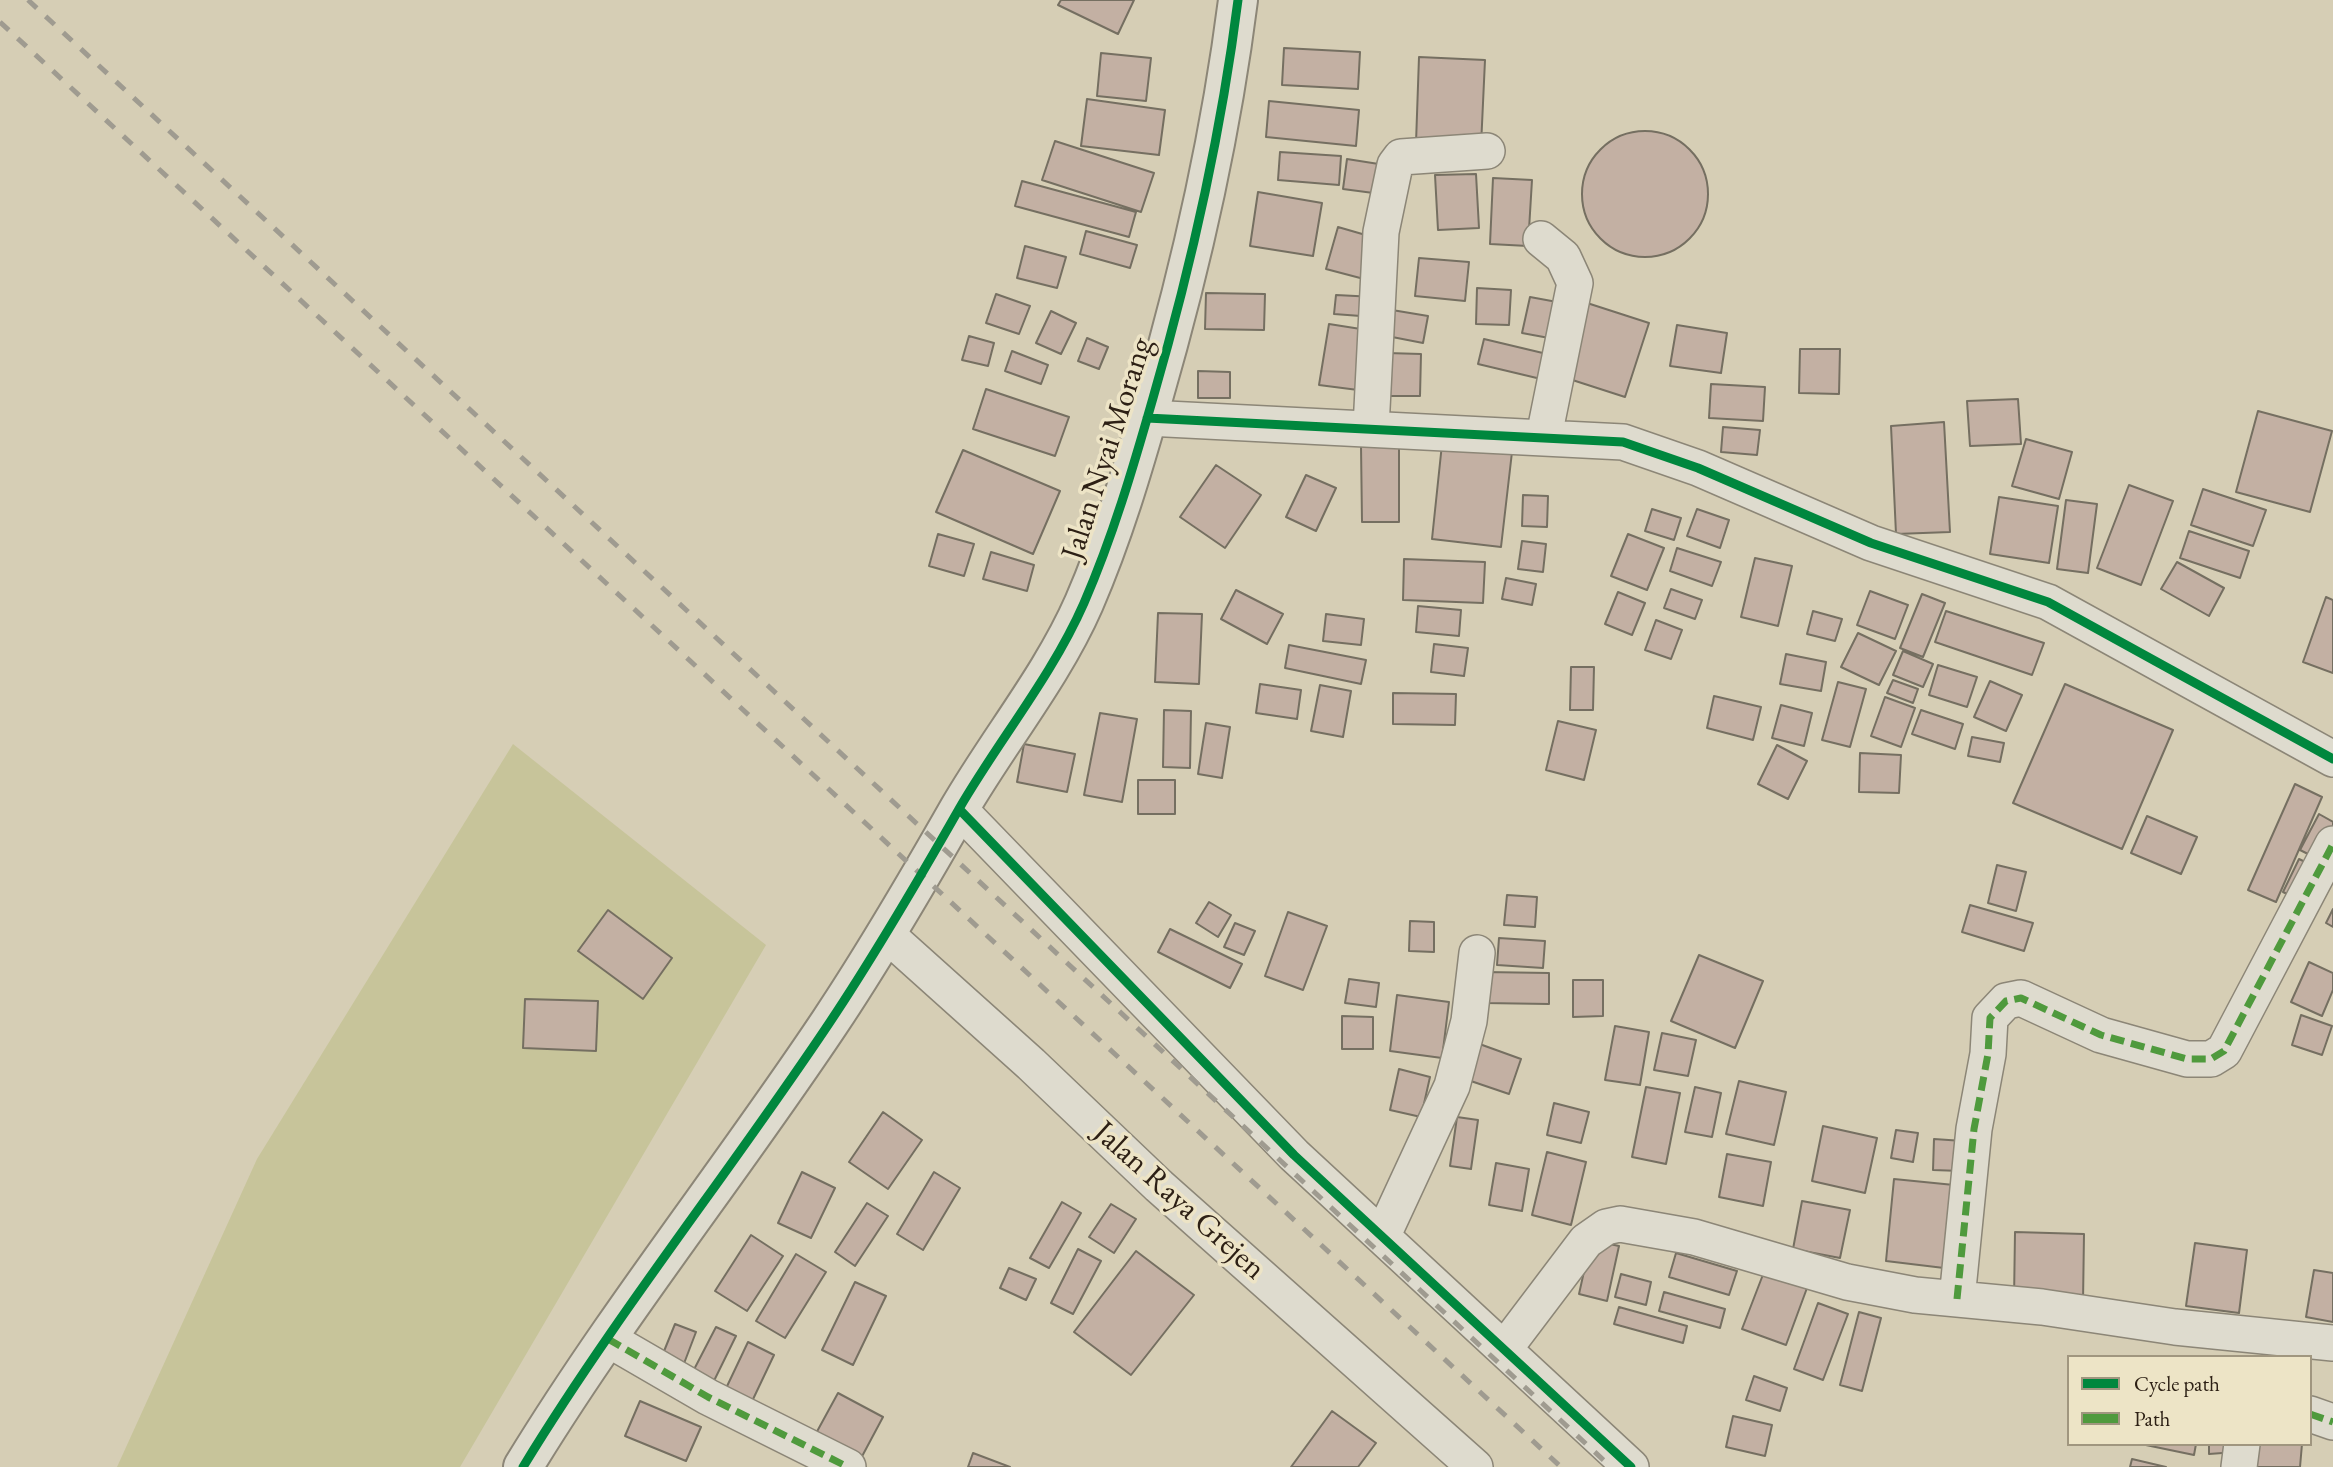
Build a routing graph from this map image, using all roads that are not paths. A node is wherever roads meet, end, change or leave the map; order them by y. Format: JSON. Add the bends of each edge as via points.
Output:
{"nodes":[{"id":1,"x":1238,"y":0,"type":"edge"},
{"id":2,"x":1487,"y":151,"type":"dead end"},
{"id":3,"x":1541,"y":239,"type":"dead end"},
{"id":4,"x":1147,"y":418,"type":"junction"},
{"id":5,"x":1371,"y":428,"type":"junction"},
{"id":6,"x":1544,"y":436,"type":"junction"},
{"id":7,"x":2333,"y":759,"type":"edge"},
{"id":8,"x":959,"y":809,"type":"junction"},
{"id":9,"x":2333,"y":844,"type":"edge"},
{"id":10,"x":885,"y":933,"type":"junction"},
{"id":11,"x":1477,"y":953,"type":"dead end"},
{"id":12,"x":1383,"y":1235,"type":"junction"},
{"id":13,"x":1957,"y":1299,"type":"junction"},
{"id":14,"x":608,"y":1339,"type":"junction"},
{"id":15,"x":2333,"y":1343,"type":"edge"},
{"id":16,"x":2251,"y":1345,"type":"edge"},
{"id":17,"x":1505,"y":1348,"type":"junction"},
{"id":18,"x":2312,"y":1415,"type":"edge"},
{"id":19,"x":2333,"y":1422,"type":"edge"},
{"id":20,"x":2242,"y":1446,"type":"edge"},
{"id":21,"x":523,"y":1467,"type":"edge"},
{"id":22,"x":848,"y":1467,"type":"edge"},
{"id":23,"x":1475,"y":1467,"type":"edge"},
{"id":24,"x":1631,"y":1467,"type":"edge"},
{"id":25,"x":2239,"y":1467,"type":"edge"}],
"edges":[{"from":1,"to":4,"type":"street","name":"Jalan Nyai Morang","via":[[1209,186]]},
{"from":2,"to":5,"type":"street","via":[[1401,157],[1395,165],[1381,232]]},
{"from":3,"to":6,"type":"street","via":[[1563,257],[1575,283]]},
{"from":4,"to":5,"type":"street"},
{"from":4,"to":8,"type":"street","name":"Jalan Nyai Morang","via":[[1122,505],[1083,607]]},
{"from":5,"to":6,"type":"street"},
{"from":6,"to":7,"type":"street","via":[[1623,442],[1698,468],[1871,543],[2048,602]]},
{"from":8,"to":10,"type":"street","name":"Jalan Nyai Morang","via":[[924,875]]},
{"from":8,"to":12,"type":"street","via":[[1294,1155]]},
{"from":9,"to":13,"type":"street","via":[[2224,1051],[2211,1059],[2186,1059],[2101,1035],[2021,998],[2006,1001],[1990,1018]]},
{"from":10,"to":14,"type":"street","name":"Jalan Nyai Morang","via":[[831,1022]]},
{"from":10,"to":23,"type":"street","name":"Jalan Raya Grejen","via":[[1159,1186]]},
{"from":11,"to":12,"type":"street","via":[[1469,1021],[1452,1086]]},
{"from":12,"to":17,"type":"street"},
{"from":13,"to":16,"type":"street"},
{"from":13,"to":17,"type":"street","via":[[1847,1282],[1694,1237],[1620,1224],[1606,1227],[1586,1241]]},
{"from":14,"to":21,"type":"street","name":"Jalan Nyai Morang"},
{"from":14,"to":22,"type":"street","via":[[708,1397]]},
{"from":15,"to":16,"type":"street"},
{"from":17,"to":24,"type":"street"},
{"from":18,"to":19,"type":"street"},
{"from":20,"to":25,"type":"street"}]}
